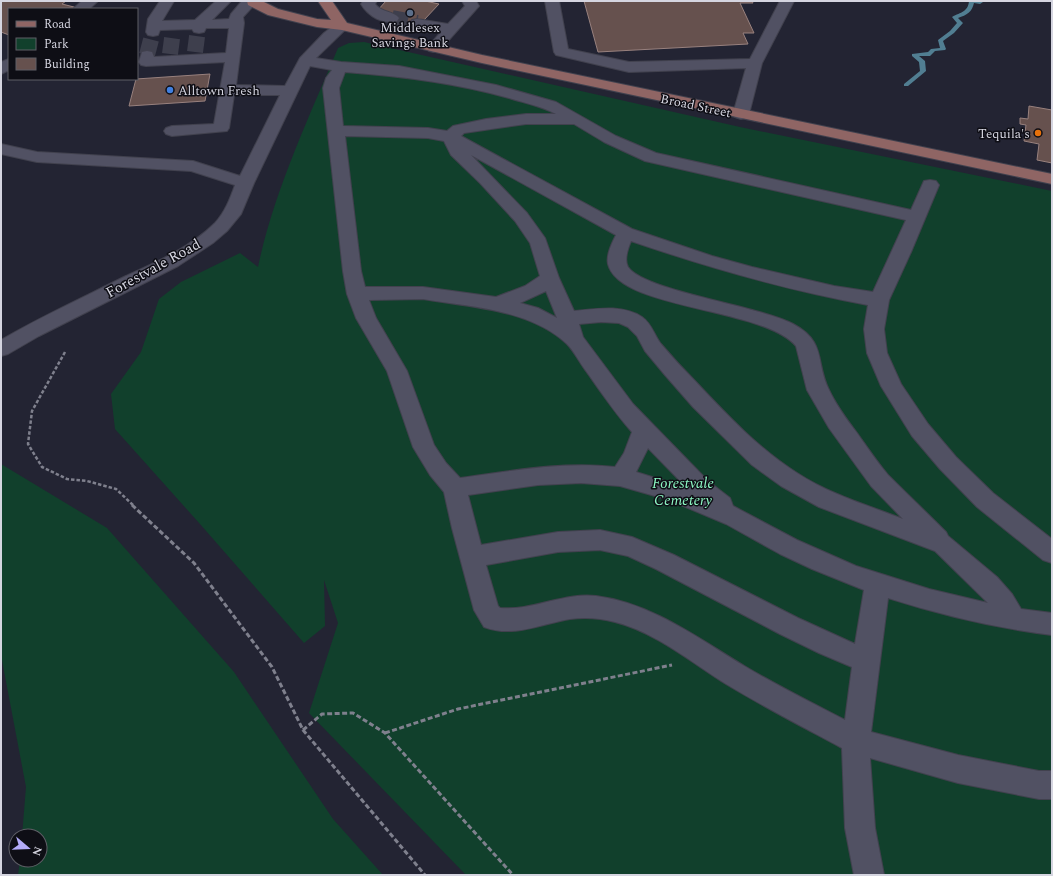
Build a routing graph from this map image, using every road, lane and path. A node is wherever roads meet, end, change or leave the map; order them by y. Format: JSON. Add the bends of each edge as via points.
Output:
{"nodes":[{"id":1,"x":91,"y":1,"type":"edge"},
{"id":2,"x":167,"y":1,"type":"edge"},
{"id":3,"x":224,"y":1,"type":"edge"},
{"id":4,"x":325,"y":1,"type":"edge"},
{"id":5,"x":370,"y":1,"type":"edge"},
{"id":6,"x":469,"y":1,"type":"edge"},
{"id":7,"x":552,"y":1,"type":"edge"},
{"id":8,"x":787,"y":1,"type":"edge"},
{"id":9,"x":250,"y":2,"type":"edge"},
{"id":10,"x":284,"y":2,"type":"dead end"},
{"id":11,"x":81,"y":8,"type":"edge"},
{"id":12,"x":392,"y":18,"type":"tunnel mouth"},
{"id":13,"x":238,"y":23,"type":"junction"},
{"id":14,"x":417,"y":23,"type":"tunnel mouth"},
{"id":15,"x":342,"y":26,"type":"junction"},
{"id":16,"x":199,"y":27,"type":"junction"},
{"id":17,"x":450,"y":29,"type":"junction"},
{"id":18,"x":434,"y":48,"type":"junction"},
{"id":19,"x":148,"y":55,"type":"dead end"},
{"id":20,"x":234,"y":57,"type":"junction"},
{"id":21,"x":305,"y":61,"type":"junction"},
{"id":22,"x":755,"y":63,"type":"junction"},
{"id":23,"x":341,"y":66,"type":"junction"},
{"id":24,"x":228,"y":90,"type":"junction"},
{"id":25,"x":290,"y":91,"type":"junction"},
{"id":26,"x":741,"y":114,"type":"junction"},
{"id":27,"x":577,"y":119,"type":"junction"},
{"id":28,"x":172,"y":131,"type":"dead end"},
{"id":29,"x":336,"y":131,"type":"junction"},
{"id":30,"x":450,"y":137,"type":"junction"},
{"id":31,"x":1,"y":149,"type":"edge"},
{"id":32,"x":1052,"y":179,"type":"edge"},
{"id":33,"x":245,"y":183,"type":"junction"},
{"id":34,"x":930,"y":185,"type":"dead end"},
{"id":35,"x":916,"y":217,"type":"junction"},
{"id":36,"x":626,"y":233,"type":"junction"},
{"id":37,"x":550,"y":278,"type":"junction"},
{"id":38,"x":357,"y":294,"type":"junction"},
{"id":39,"x":879,"y":300,"type":"junction"},
{"id":40,"x":497,"y":304,"type":"junction"},
{"id":41,"x":567,"y":319,"type":"junction"},
{"id":42,"x":574,"y":339,"type":"junction"},
{"id":43,"x":1,"y":349,"type":"edge"},
{"id":44,"x":65,"y":352,"type":"dead end"},
{"id":45,"x":644,"y":430,"type":"junction"},
{"id":46,"x":621,"y":477,"type":"junction"},
{"id":47,"x":455,"y":488,"type":"junction"},
{"id":48,"x":741,"y":520,"type":"junction"},
{"id":49,"x":943,"y":544,"type":"junction"},
{"id":50,"x":1052,"y":553,"type":"edge"},
{"id":51,"x":472,"y":557,"type":"junction"},
{"id":52,"x":877,"y":584,"type":"junction"},
{"id":53,"x":1013,"y":619,"type":"junction"},
{"id":54,"x":1052,"y":624,"type":"edge"},
{"id":55,"x":706,"y":658,"type":"junction"},
{"id":56,"x":866,"y":660,"type":"junction"},
{"id":57,"x":303,"y":730,"type":"junction"},
{"id":58,"x":385,"y":734,"type":"junction"},
{"id":59,"x":856,"y":741,"type":"junction"},
{"id":60,"x":1052,"y":785,"type":"edge"},
{"id":61,"x":425,"y":875,"type":"edge"},
{"id":62,"x":513,"y":875,"type":"edge"},
{"id":63,"x":869,"y":875,"type":"edge"}],
"edges":[{"from":1,"to":11,"type":"street"},
{"from":2,"to":16,"type":"street","via":[[155,19],[154,29]]},
{"from":3,"to":16,"type":"street"},
{"from":4,"to":15,"type":"main road"},
{"from":5,"to":12,"type":"street","via":[[368,4],[371,10],[381,16]]},
{"from":6,"to":17,"type":"street","via":[[472,6]]},
{"from":7,"to":22,"type":"street","via":[[561,52],[629,67]]},
{"from":8,"to":22,"type":"street"},
{"from":9,"to":10,"type":"main road"},
{"from":9,"to":13,"type":"street","via":[[236,16]]},
{"from":9,"to":15,"type":"main road","name":"Broad Street","via":[[274,12],[317,23]]},
{"from":13,"to":16,"type":"street"},
{"from":13,"to":20,"type":"street"},
{"from":14,"to":17,"type":"street"},
{"from":15,"to":18,"type":"main road","name":"Broad Street"},
{"from":15,"to":21,"type":"street","name":"Forestvale Road","via":[[328,36]]},
{"from":17,"to":18,"type":"street"},
{"from":18,"to":26,"type":"main road","name":"Broad Street"},
{"from":19,"to":20,"type":"street","via":[[146,62],[169,57]]},
{"from":20,"to":24,"type":"street"},
{"from":21,"to":23,"type":"street"},
{"from":21,"to":25,"type":"street","name":"Forestvale Road"},
{"from":22,"to":26,"type":"street"},
{"from":23,"to":27,"type":"street","via":[[399,71],[491,88],[550,105]]},
{"from":23,"to":29,"type":"street","via":[[331,88]]},
{"from":24,"to":25,"type":"street"},
{"from":24,"to":28,"type":"street","via":[[221,128]]},
{"from":25,"to":33,"type":"street","name":"Forestvale Road"},
{"from":26,"to":32,"type":"main road","name":"Broad Street"},
{"from":27,"to":30,"type":"street","via":[[526,119],[486,124],[459,129]]},
{"from":27,"to":35,"type":"street","via":[[616,142],[651,157]]},
{"from":29,"to":30,"type":"street","via":[[428,133]]},
{"from":29,"to":38,"type":"street","via":[[352,271]]},
{"from":30,"to":36,"type":"street"},
{"from":30,"to":37,"type":"street","via":[[457,151],[521,217],[539,242]]},
{"from":31,"to":33,"type":"street","via":[[37,157],[193,166]]},
{"from":33,"to":43,"type":"street","name":"Forestvale Road","via":[[232,214],[207,239],[171,262]]},
{"from":34,"to":35,"type":"street"},
{"from":35,"to":39,"type":"street"},
{"from":36,"to":39,"type":"street","via":[[751,273]]},
{"from":36,"to":49,"type":"street","via":[[616,262],[621,272],[638,284],[758,317],[800,337],[806,344],[818,390],[837,422],[879,480]]},
{"from":37,"to":40,"type":"street","via":[[528,294]]},
{"from":37,"to":41,"type":"street"},
{"from":38,"to":40,"type":"street","via":[[423,293]]},
{"from":38,"to":47,"type":"street","via":[[366,318],[397,371],[424,447],[438,469]]},
{"from":39,"to":50,"type":"street","via":[[874,329],[877,353],[892,386],[920,430],[985,500]]},
{"from":40,"to":42,"type":"street","via":[[531,313]]},
{"from":41,"to":42,"type":"street"},
{"from":41,"to":49,"type":"street","via":[[601,315],[622,316],[635,322],[672,370],[701,401],[760,459],[789,480],[827,500]]},
{"from":42,"to":45,"type":"street","via":[[625,410]]},
{"from":44,"to":57,"type":"path","via":[[32,411],[28,444],[42,467],[67,480],[87,480],[116,489],[194,563],[272,667]]},
{"from":45,"to":46,"type":"street","via":[[634,456]]},
{"from":45,"to":48,"type":"street","via":[[700,487]]},
{"from":46,"to":47,"type":"street","via":[[568,474]]},
{"from":46,"to":48,"type":"street","via":[[659,488]]},
{"from":47,"to":51,"type":"street"},
{"from":48,"to":52,"type":"street","via":[[794,550]]},
{"from":49,"to":53,"type":"street","via":[[988,584]]},
{"from":51,"to":55,"type":"street","via":[[487,610],[493,619],[504,621],[565,609],[594,607],[619,612],[654,627]]},
{"from":51,"to":56,"type":"street","via":[[558,542],[600,540],[632,547],[828,645]]},
{"from":52,"to":53,"type":"street","via":[[963,609]]},
{"from":52,"to":56,"type":"street"},
{"from":53,"to":54,"type":"street"},
{"from":55,"to":58,"type":"path","via":[[458,709]]},
{"from":55,"to":59,"type":"street"},
{"from":56,"to":59,"type":"street"},
{"from":57,"to":58,"type":"path","via":[[322,714],[353,713]]},
{"from":57,"to":61,"type":"path"},
{"from":58,"to":62,"type":"path"},
{"from":59,"to":60,"type":"street","via":[[958,769]]},
{"from":59,"to":63,"type":"street","via":[[860,828]]}]}
